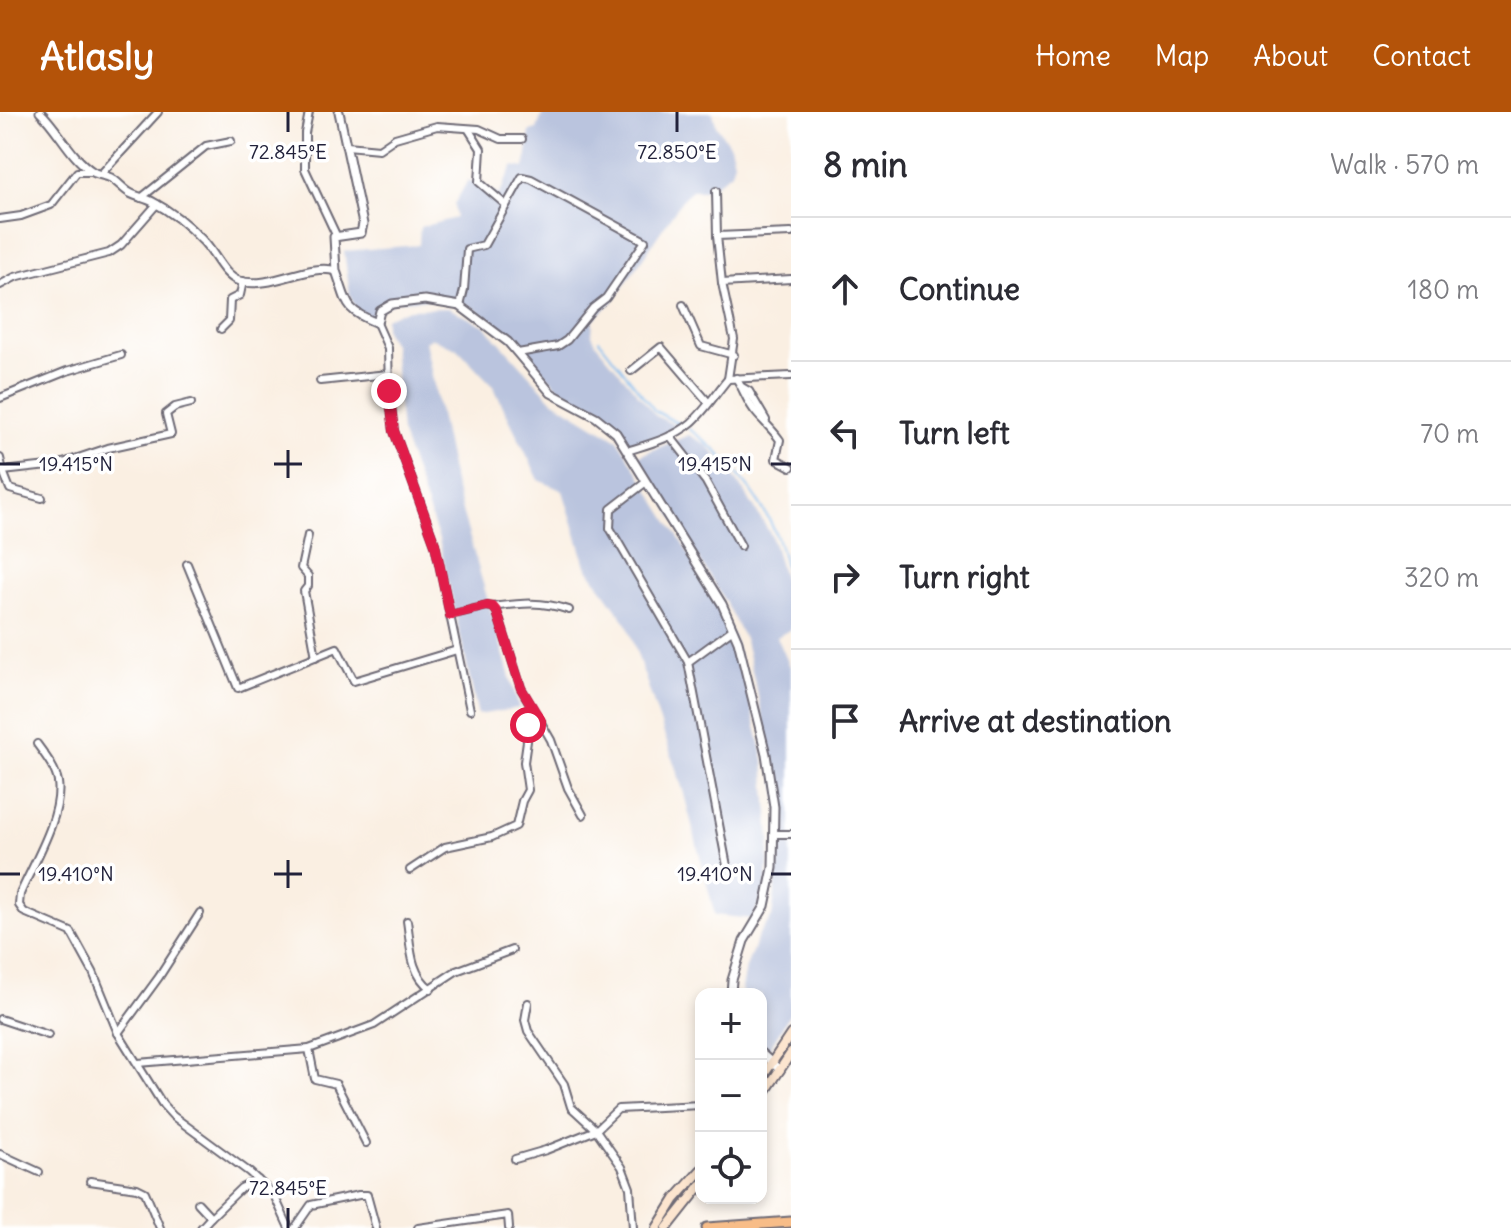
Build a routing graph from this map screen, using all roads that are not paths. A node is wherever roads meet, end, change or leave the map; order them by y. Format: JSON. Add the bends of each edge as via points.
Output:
{"nodes":[{"id":1,"x":40,"y":112,"type":"edge"},
{"id":2,"x":158,"y":112,"type":"edge"},
{"id":3,"x":309,"y":112,"type":"edge"},
{"id":4,"x":339,"y":112,"type":"edge"},
{"id":5,"x":469,"y":130,"type":"junction"},
{"id":6,"x":522,"y":139,"type":"dead end"},
{"id":7,"x":231,"y":141,"type":"dead end"},
{"id":8,"x":347,"y":146,"type":"junction"},
{"id":9,"x":97,"y":173,"type":"junction"},
{"id":10,"x":716,"y":191,"type":"dead end"},
{"id":11,"x":141,"y":198,"type":"junction"},
{"id":12,"x":157,"y":204,"type":"junction"},
{"id":13,"x":506,"y":205,"type":"junction"},
{"id":14,"x":0,"y":219,"type":"edge"},
{"id":15,"x":791,"y":233,"type":"edge"},
{"id":16,"x":717,"y":236,"type":"junction"},
{"id":17,"x":337,"y":237,"type":"junction"},
{"id":18,"x":336,"y":271,"type":"junction"},
{"id":19,"x":791,"y":279,"type":"edge"},
{"id":20,"x":243,"y":281,"type":"junction"},
{"id":21,"x":722,"y":283,"type":"junction"},
{"id":22,"x":0,"y":285,"type":"edge"},
{"id":23,"x":683,"y":305,"type":"dead end"},
{"id":24,"x":460,"y":306,"type":"junction"},
{"id":25,"x":377,"y":323,"type":"junction"},
{"id":26,"x":221,"y":329,"type":"dead end"},
{"id":27,"x":518,"y":353,"type":"junction"},
{"id":28,"x":121,"y":355,"type":"dead end"},
{"id":29,"x":734,"y":355,"type":"junction"},
{"id":30,"x":631,"y":371,"type":"dead end"},
{"id":31,"x":388,"y":374,"type":"junction"},
{"id":32,"x":791,"y":376,"type":"edge"},
{"id":33,"x":732,"y":379,"type":"junction"},
{"id":34,"x":320,"y":381,"type":"dead end"},
{"id":35,"x":0,"y":398,"type":"edge"},
{"id":36,"x":708,"y":402,"type":"junction"},
{"id":37,"x":191,"y":403,"type":"dead end"},
{"id":38,"x":670,"y":436,"type":"junction"},
{"id":39,"x":627,"y":451,"type":"junction"},
{"id":40,"x":0,"y":458,"type":"edge"},
{"id":41,"x":791,"y":467,"type":"edge"},
{"id":42,"x":3,"y":471,"type":"junction"},
{"id":43,"x":646,"y":482,"type":"junction"},
{"id":44,"x":42,"y":498,"type":"dead end"},
{"id":45,"x":308,"y":535,"type":"dead end"},
{"id":46,"x":741,"y":546,"type":"dead end"},
{"id":47,"x":187,"y":564,"type":"dead end"},
{"id":48,"x":493,"y":607,"type":"junction"},
{"id":49,"x":569,"y":610,"type":"dead end"},
{"id":50,"x":450,"y":615,"type":"junction"},
{"id":51,"x":733,"y":629,"type":"junction"},
{"id":52,"x":457,"y":650,"type":"junction"},
{"id":53,"x":316,"y":657,"type":"junction"},
{"id":54,"x":688,"y":662,"type":"junction"},
{"id":55,"x":470,"y":710,"type":"dead end"},
{"id":56,"x":541,"y":721,"type":"junction"},
{"id":57,"x":37,"y":744,"type":"dead end"},
{"id":58,"x":583,"y":815,"type":"dead end"},
{"id":59,"x":774,"y":834,"type":"junction"},
{"id":60,"x":791,"y":834,"type":"edge"},
{"id":61,"x":727,"y":866,"type":"dead end"},
{"id":62,"x":410,"y":870,"type":"dead end"},
{"id":63,"x":200,"y":913,"type":"dead end"},
{"id":64,"x":407,"y":921,"type":"dead end"},
{"id":65,"x":512,"y":950,"type":"dead end"},
{"id":66,"x":731,"y":988,"type":"edge"},
{"id":67,"x":431,"y":989,"type":"junction"},
{"id":68,"x":528,"y":1003,"type":"dead end"},
{"id":69,"x":0,"y":1019,"type":"edge"},
{"id":70,"x":118,"y":1033,"type":"junction"},
{"id":71,"x":791,"y":1034,"type":"edge"},
{"id":72,"x":48,"y":1035,"type":"dead end"},
{"id":73,"x":309,"y":1049,"type":"junction"},
{"id":74,"x":791,"y":1053,"type":"edge"},
{"id":75,"x":767,"y":1059,"type":"edge"},
{"id":76,"x":138,"y":1063,"type":"junction"},
{"id":77,"x":776,"y":1067,"type":"junction"},
{"id":78,"x":767,"y":1074,"type":"edge"},
{"id":79,"x":767,"y":1086,"type":"edge"},
{"id":80,"x":695,"y":1105,"type":"edge"},
{"id":81,"x":596,"y":1130,"type":"junction"},
{"id":82,"x":366,"y":1143,"type":"dead end"},
{"id":83,"x":0,"y":1154,"type":"edge"},
{"id":84,"x":515,"y":1159,"type":"dead end"},
{"id":85,"x":39,"y":1172,"type":"dead end"},
{"id":86,"x":695,"y":1177,"type":"edge"},
{"id":87,"x":258,"y":1180,"type":"junction"},
{"id":88,"x":90,"y":1181,"type":"dead end"},
{"id":89,"x":695,"y":1193,"type":"edge"},
{"id":90,"x":198,"y":1203,"type":"dead end"},
{"id":91,"x":211,"y":1217,"type":"junction"},
{"id":92,"x":791,"y":1222,"type":"edge"},
{"id":93,"x":160,"y":1228,"type":"edge"},
{"id":94,"x":201,"y":1228,"type":"edge"},
{"id":95,"x":292,"y":1228,"type":"edge"},
{"id":96,"x":376,"y":1228,"type":"edge"},
{"id":97,"x":418,"y":1228,"type":"edge"},
{"id":98,"x":509,"y":1228,"type":"edge"},
{"id":99,"x":633,"y":1228,"type":"edge"},
{"id":100,"x":657,"y":1228,"type":"edge"},
{"id":101,"x":667,"y":1228,"type":"edge"},
{"id":102,"x":707,"y":1228,"type":"edge"}],
"edges":[{"from":1,"to":9,"type":"street"},
{"from":2,"to":9,"type":"street"},
{"from":3,"to":17,"type":"street","via":[[305,169]]},
{"from":4,"to":8,"type":"street"},
{"from":5,"to":6,"type":"street","via":[[484,130],[508,141]]},
{"from":5,"to":8,"type":"street","via":[[429,127],[379,149]]},
{"from":5,"to":13,"type":"street","via":[[481,149],[479,182]]},
{"from":7,"to":11,"type":"street","via":[[206,146]]},
{"from":8,"to":17,"type":"street","via":[[363,224],[361,233]]},
{"from":9,"to":11,"type":"street"},
{"from":9,"to":14,"type":"street","via":[[77,172],[51,205]]},
{"from":10,"to":16,"type":"street"},
{"from":11,"to":12,"type":"street"},
{"from":12,"to":20,"type":"street","via":[[206,243],[232,278]]},
{"from":12,"to":22,"type":"street","via":[[109,253]]},
{"from":13,"to":24,"type":"street","via":[[484,245],[467,249]]},
{"from":13,"to":27,"type":"street","via":[[518,181],[526,177],[645,241],[606,298],[567,340]]},
{"from":15,"to":16,"type":"street"},
{"from":16,"to":21,"type":"street"},
{"from":17,"to":18,"type":"street"},
{"from":18,"to":20,"type":"street","via":[[323,268],[276,280]]},
{"from":18,"to":25,"type":"street","via":[[354,313]]},
{"from":19,"to":21,"type":"street"},
{"from":20,"to":26,"type":"street"},
{"from":21,"to":29,"type":"street"},
{"from":23,"to":29,"type":"street","via":[[701,346]]},
{"from":24,"to":25,"type":"street","via":[[425,300],[392,304],[380,311]]},
{"from":24,"to":27,"type":"street"},
{"from":25,"to":31,"type":"street","via":[[388,348]]},
{"from":27,"to":39,"type":"street","via":[[551,393],[606,425]]},
{"from":28,"to":35,"type":"street"},
{"from":29,"to":33,"type":"street"},
{"from":30,"to":36,"type":"street","via":[[661,347]]},
{"from":31,"to":34,"type":"street"},
{"from":31,"to":50,"type":"street","via":[[394,431],[435,544]]},
{"from":32,"to":33,"type":"street"},
{"from":33,"to":36,"type":"street"},
{"from":33,"to":41,"type":"street","via":[[780,440],[776,459]]},
{"from":36,"to":38,"type":"street","via":[[694,421]]},
{"from":37,"to":42,"type":"street","via":[[166,414],[171,434],[57,465]]},
{"from":38,"to":39,"type":"street"},
{"from":38,"to":46,"type":"street","via":[[706,482]]},
{"from":39,"to":43,"type":"street"},
{"from":40,"to":42,"type":"street"},
{"from":42,"to":44,"type":"street","via":[[10,489]]},
{"from":43,"to":51,"type":"street"},
{"from":43,"to":54,"type":"street","via":[[611,509],[610,528]]},
{"from":45,"to":53,"type":"street","via":[[301,568],[308,576],[304,591]]},
{"from":47,"to":53,"type":"street","via":[[238,688]]},
{"from":48,"to":49,"type":"street","via":[[548,603]]},
{"from":48,"to":50,"type":"street"},
{"from":48,"to":56,"type":"street","via":[[521,688]]},
{"from":50,"to":52,"type":"street"},
{"from":51,"to":54,"type":"street"},
{"from":51,"to":59,"type":"street","via":[[766,754]]},
{"from":52,"to":53,"type":"street","via":[[354,681],[337,648]]},
{"from":52,"to":55,"type":"street"},
{"from":54,"to":61,"type":"street"},
{"from":56,"to":58,"type":"street"},
{"from":56,"to":62,"type":"street","via":[[525,727],[528,790],[516,826],[445,847]]},
{"from":57,"to":70,"type":"street","via":[[58,781],[58,795],[19,905],[71,932]]},
{"from":59,"to":60,"type":"street"},
{"from":59,"to":66,"type":"street","via":[[765,906],[744,941]]},
{"from":63,"to":70,"type":"street"},
{"from":64,"to":67,"type":"street","via":[[413,965]]},
{"from":65,"to":67,"type":"street","via":[[456,971]]},
{"from":67,"to":73,"type":"street","via":[[374,1025]]},
{"from":68,"to":81,"type":"street","via":[[528,1031],[564,1084],[571,1107]]},
{"from":69,"to":72,"type":"street"},
{"from":70,"to":76,"type":"street"},
{"from":71,"to":77,"type":"main road"},
{"from":73,"to":76,"type":"street"},
{"from":73,"to":82,"type":"street","via":[[315,1079],[336,1084]]},
{"from":74,"to":77,"type":"main road"},
{"from":75,"to":77,"type":"street"},
{"from":76,"to":87,"type":"street","via":[[173,1116]]},
{"from":77,"to":78,"type":"main road"},
{"from":77,"to":79,"type":"main road"},
{"from":80,"to":81,"type":"street","via":[[618,1109]]},
{"from":81,"to":84,"type":"street"},
{"from":81,"to":99,"type":"street","via":[[630,1188]]},
{"from":83,"to":85,"type":"street"},
{"from":86,"to":100,"type":"main road"},
{"from":87,"to":91,"type":"street","via":[[241,1188]]},
{"from":87,"to":95,"type":"street","via":[[274,1195]]},
{"from":88,"to":93,"type":"street","via":[[145,1192]]},
{"from":89,"to":101,"type":"main road"},
{"from":90,"to":91,"type":"street"},
{"from":91,"to":94,"type":"street"},
{"from":92,"to":102,"type":"main road"},
{"from":95,"to":96,"type":"street","via":[[311,1205],[359,1195],[367,1195]]},
{"from":97,"to":98,"type":"street","via":[[508,1215]]}]}
